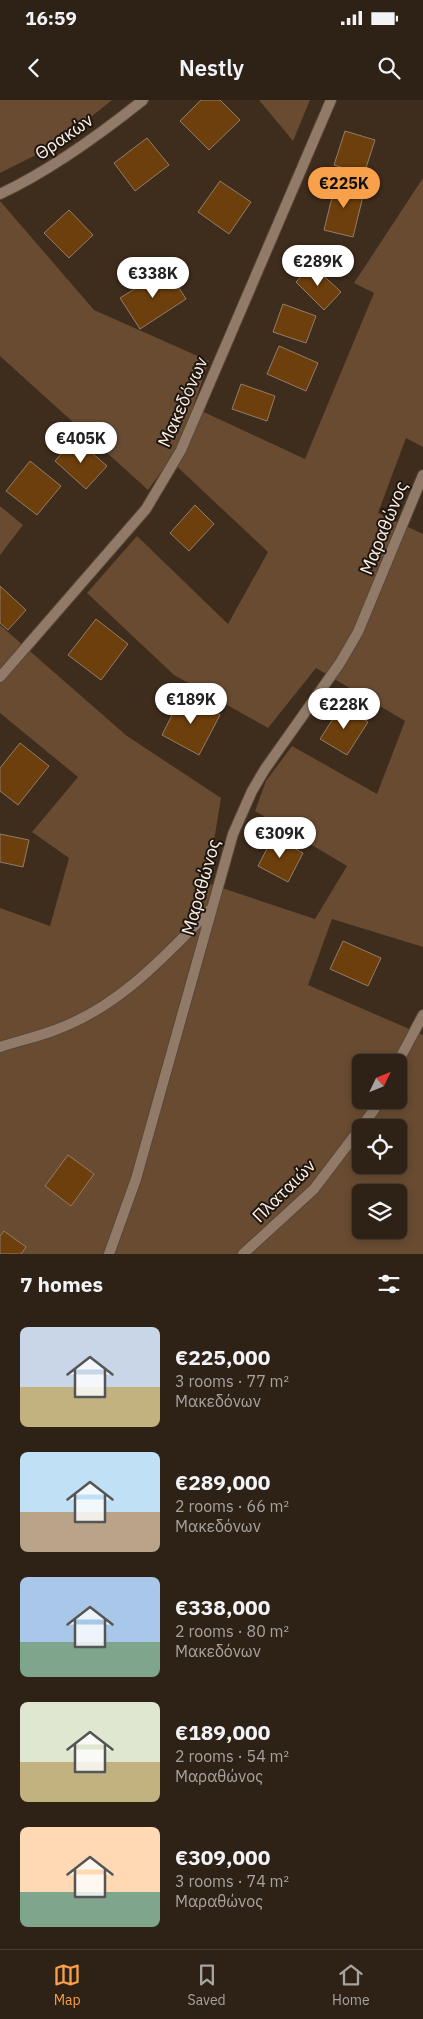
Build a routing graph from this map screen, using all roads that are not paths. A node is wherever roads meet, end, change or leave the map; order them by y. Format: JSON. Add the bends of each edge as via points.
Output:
{"nodes":[{"id":1,"x":143,"y":100,"type":"edge"},
{"id":2,"x":331,"y":100,"type":"edge"},
{"id":3,"x":0,"y":194,"type":"edge"},
{"id":4,"x":423,"y":475,"type":"edge"},
{"id":5,"x":0,"y":677,"type":"edge"},
{"id":6,"x":212,"y":908,"type":"junction"},
{"id":7,"x":423,"y":1015,"type":"edge"},
{"id":8,"x":0,"y":1047,"type":"edge"},
{"id":9,"x":402,"y":1054,"type":"edge"},
{"id":10,"x":374,"y":1109,"type":"edge"},
{"id":11,"x":109,"y":1254,"type":"edge"},
{"id":12,"x":243,"y":1254,"type":"edge"}],
"edges":[{"from":1,"to":3,"type":"street","name":"Θρακών","via":[[31,180]]},
{"from":2,"to":5,"type":"street","name":"Μακεδόνων","via":[[181,450],[146,509]]},
{"from":4,"to":6,"type":"street","name":"Μαραθώνος","via":[[358,632],[252,791],[234,834]]},
{"from":6,"to":8,"type":"street","via":[[148,973],[115,998],[55,1030]]},
{"from":6,"to":11,"type":"street","name":"Μαραθώνος","via":[[136,1179]]},
{"from":7,"to":9,"type":"street"},
{"from":10,"to":12,"type":"street","name":"Πλαταιών","via":[[314,1189]]}]}
